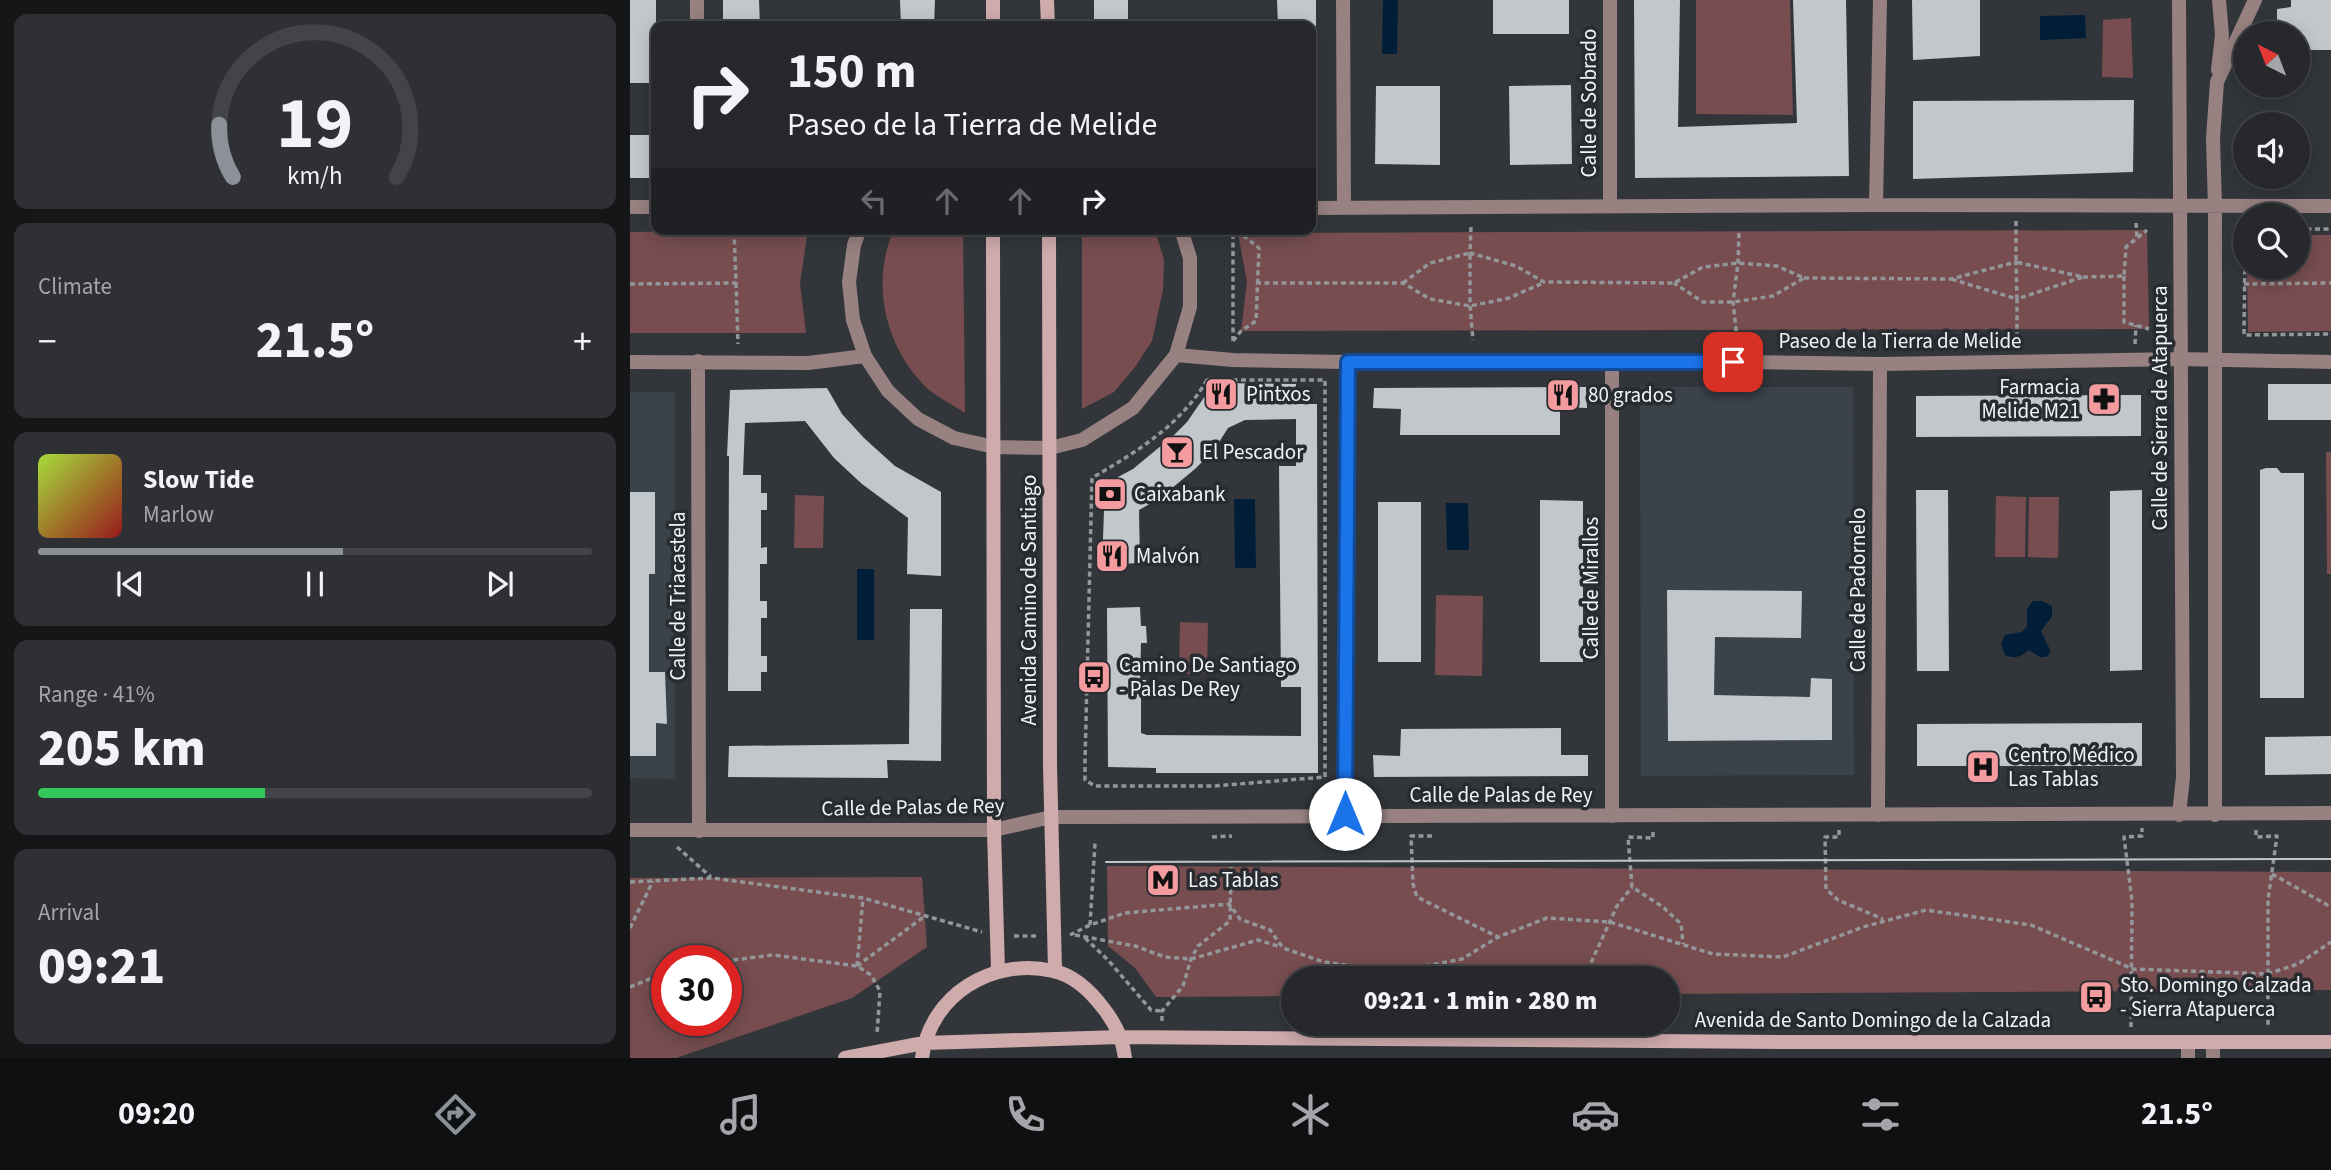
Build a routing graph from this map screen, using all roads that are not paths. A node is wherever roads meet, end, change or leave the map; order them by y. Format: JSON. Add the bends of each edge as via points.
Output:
{"nodes":[{"id":1,"x":697,"y":0,"type":"edge"},
{"id":2,"x":993,"y":0,"type":"edge"},
{"id":3,"x":1047,"y":0,"type":"edge"},
{"id":4,"x":1343,"y":0,"type":"edge"},
{"id":5,"x":1610,"y":0,"type":"edge"},
{"id":6,"x":1880,"y":0,"type":"edge"},
{"id":7,"x":2179,"y":0,"type":"edge"},
{"id":8,"x":2219,"y":0,"type":"edge"},
{"id":9,"x":2255,"y":0,"type":"edge"},
{"id":10,"x":697,"y":21,"type":"edge"},
{"id":11,"x":993,"y":21,"type":"edge"},
{"id":12,"x":1048,"y":21,"type":"edge"},
{"id":13,"x":2217,"y":82,"type":"junction"},
{"id":14,"x":1876,"y":205,"type":"junction"},
{"id":15,"x":2181,"y":205,"type":"junction"},
{"id":16,"x":1610,"y":206,"type":"junction"},
{"id":17,"x":2331,"y":206,"type":"edge"},
{"id":18,"x":630,"y":207,"type":"edge"},
{"id":19,"x":651,"y":207,"type":"edge"},
{"id":20,"x":1344,"y":207,"type":"junction"},
{"id":21,"x":2216,"y":207,"type":"junction"},
{"id":22,"x":1316,"y":208,"type":"edge"},
{"id":23,"x":858,"y":235,"type":"edge"},
{"id":24,"x":993,"y":235,"type":"edge"},
{"id":25,"x":1049,"y":235,"type":"edge"},
{"id":26,"x":1183,"y":235,"type":"edge"},
{"id":27,"x":1176,"y":355,"type":"junction"},
{"id":28,"x":865,"y":356,"type":"junction"},
{"id":29,"x":2180,"y":359,"type":"junction"},
{"id":30,"x":2215,"y":359,"type":"junction"},
{"id":31,"x":1612,"y":360,"type":"junction"},
{"id":32,"x":698,"y":361,"type":"junction"},
{"id":33,"x":630,"y":362,"type":"edge"},
{"id":34,"x":1348,"y":362,"type":"junction"},
{"id":35,"x":2331,"y":362,"type":"edge"},
{"id":36,"x":1880,"y":364,"type":"junction"},
{"id":37,"x":994,"y":447,"type":"junction"},
{"id":38,"x":1050,"y":448,"type":"junction"},
{"id":39,"x":2331,"y":813,"type":"edge"},
{"id":40,"x":1345,"y":814,"type":"junction"},
{"id":41,"x":2179,"y":815,"type":"junction"},
{"id":42,"x":2216,"y":815,"type":"junction"},
{"id":43,"x":1612,"y":816,"type":"junction"},
{"id":44,"x":1878,"y":816,"type":"junction"},
{"id":45,"x":1051,"y":817,"type":"junction"},
{"id":46,"x":630,"y":830,"type":"edge"},
{"id":47,"x":994,"y":830,"type":"junction"},
{"id":48,"x":699,"y":831,"type":"junction"},
{"id":49,"x":998,"y":971,"type":"junction"},
{"id":50,"x":1055,"y":971,"type":"junction"},
{"id":51,"x":1120,"y":1037,"type":"junction"},
{"id":52,"x":2188,"y":1042,"type":"junction"},
{"id":53,"x":2213,"y":1042,"type":"junction"},
{"id":54,"x":2331,"y":1042,"type":"edge"},
{"id":55,"x":924,"y":1043,"type":"junction"},
{"id":56,"x":845,"y":1058,"type":"edge"},
{"id":57,"x":922,"y":1058,"type":"edge"},
{"id":58,"x":1125,"y":1058,"type":"edge"},
{"id":59,"x":2188,"y":1058,"type":"edge"},
{"id":60,"x":2213,"y":1058,"type":"edge"}],
"edges":[{"from":1,"to":10,"type":"street"},
{"from":2,"to":11,"type":"street"},
{"from":3,"to":12,"type":"street"},
{"from":4,"to":20,"type":"street"},
{"from":5,"to":16,"type":"street","name":"Calle de Sobrado"},
{"from":6,"to":14,"type":"street"},
{"from":7,"to":15,"type":"street","name":"Calle de Sierra de Atapuerca"},
{"from":8,"to":13,"type":"street","via":[[2222,35]]},
{"from":9,"to":13,"type":"street"},
{"from":13,"to":21,"type":"street","via":[[2213,138]]},
{"from":14,"to":15,"type":"street"},
{"from":14,"to":16,"type":"street"},
{"from":15,"to":21,"type":"street"},
{"from":15,"to":29,"type":"street","name":"Calle de Sierra de Atapuerca"},
{"from":16,"to":20,"type":"street"},
{"from":17,"to":21,"type":"street"},
{"from":18,"to":19,"type":"street"},
{"from":20,"to":22,"type":"street"},
{"from":21,"to":30,"type":"street"},
{"from":23,"to":28,"type":"street","via":[[849,282],[853,320]]},
{"from":24,"to":37,"type":"street","name":"Avenida Camino de Santiago"},
{"from":25,"to":38,"type":"street","name":"Avenida Camino de Santiago"},
{"from":26,"to":27,"type":"street","via":[[1190,258],[1190,307]]},
{"from":27,"to":34,"type":"street","name":"Paseo de la Tierra de Melide"},
{"from":27,"to":38,"type":"street","via":[[1133,408],[1082,440]]},
{"from":28,"to":32,"type":"street","via":[[808,363]]},
{"from":28,"to":37,"type":"street","via":[[888,391],[918,419],[954,438]]},
{"from":29,"to":30,"type":"street","name":"Paseo de la Tierra de Melide"},
{"from":29,"to":36,"type":"street","name":"Paseo de la Tierra de Melide"},
{"from":29,"to":41,"type":"street","name":"Calle de Sierra de Atapuerca","via":[[2183,777]]},
{"from":30,"to":35,"type":"street","name":"Paseo de la Tierra de Melide"},
{"from":30,"to":42,"type":"street"},
{"from":31,"to":34,"type":"street","name":"Paseo de la Tierra de Melide"},
{"from":31,"to":36,"type":"street","name":"Paseo de la Tierra de Melide"},
{"from":31,"to":43,"type":"street","name":"Calle de Mirallos"},
{"from":32,"to":33,"type":"street"},
{"from":32,"to":48,"type":"street","name":"Calle de Triacastela"},
{"from":34,"to":40,"type":"street"},
{"from":36,"to":44,"type":"street","name":"Calle de Padornelo"},
{"from":37,"to":38,"type":"street"},
{"from":37,"to":47,"type":"street","name":"Avenida Camino de Santiago"},
{"from":38,"to":45,"type":"street","name":"Avenida Camino de Santiago"},
{"from":39,"to":42,"type":"street","name":"Calle de Palas de Rey"},
{"from":40,"to":43,"type":"street","name":"Calle de Palas de Rey"},
{"from":40,"to":45,"type":"street","name":"Calle de Palas de Rey"},
{"from":41,"to":42,"type":"street","name":"Calle de Palas de Rey"},
{"from":41,"to":44,"type":"street","name":"Calle de Palas de Rey"},
{"from":43,"to":44,"type":"street","name":"Calle de Palas de Rey"},
{"from":45,"to":47,"type":"street","name":"Calle de Palas de Rey"},
{"from":45,"to":50,"type":"street","name":"Avenida Camino de Santiago"},
{"from":46,"to":48,"type":"street","name":"Calle de Palas de Rey"},
{"from":47,"to":48,"type":"street","name":"Calle de Palas de Rey"},
{"from":47,"to":49,"type":"street","name":"Avenida Camino de Santiago"},
{"from":49,"to":50,"type":"street"},
{"from":49,"to":55,"type":"street","via":[[965,985],[939,1010]]},
{"from":50,"to":51,"type":"street","via":[[1094,996]]},
{"from":51,"to":52,"type":"street","name":"Avenida de Santo Domingo de la Calzada"},
{"from":51,"to":55,"type":"street","name":"Avenida de Santo Domingo de la Calzada"},
{"from":51,"to":58,"type":"street"},
{"from":52,"to":53,"type":"street","name":"Avenida de Santo Domingo de la Calzada"},
{"from":52,"to":59,"type":"street"},
{"from":53,"to":54,"type":"street","name":"Avenida de Santo Domingo de la Calzada"},
{"from":53,"to":60,"type":"street"},
{"from":55,"to":56,"type":"street","name":"Avenida de Santo Domingo de la Calzada"},
{"from":55,"to":57,"type":"street"}]}
